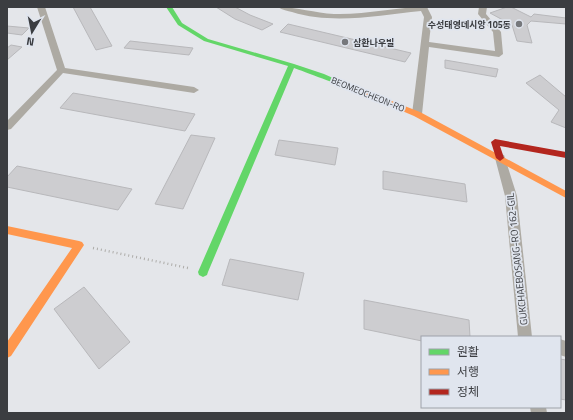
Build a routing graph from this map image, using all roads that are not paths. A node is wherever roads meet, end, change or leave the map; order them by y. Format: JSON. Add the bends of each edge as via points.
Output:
{"nodes":[{"id":1,"x":41,"y":7,"type":"edge"},
{"id":2,"x":169,"y":7,"type":"edge"},
{"id":3,"x":282,"y":7,"type":"edge"},
{"id":4,"x":483,"y":7,"type":"edge"},
{"id":5,"x":424,"y":8,"type":"edge"},
{"id":6,"x":424,"y":44,"type":"junction"},
{"id":7,"x":292,"y":65,"type":"junction"},
{"id":8,"x":61,"y":70,"type":"junction"},
{"id":9,"x":194,"y":90,"type":"dead end"},
{"id":10,"x":417,"y":114,"type":"junction"},
{"id":11,"x":7,"y":127,"type":"edge"},
{"id":12,"x":566,"y":155,"type":"edge"},
{"id":13,"x":500,"y":158,"type":"junction"},
{"id":14,"x":566,"y":195,"type":"edge"},
{"id":15,"x":7,"y":230,"type":"edge"},
{"id":16,"x":203,"y":272,"type":"road end"},
{"id":17,"x":525,"y":336,"type":"edge"},
{"id":18,"x":7,"y":352,"type":"edge"}],
"edges":[{"from":1,"to":8,"type":"street"},
{"from":2,"to":7,"type":"street","name":"BEOMEOCHEON-RO","via":[[180,24],[206,40]]},
{"from":3,"to":5,"type":"street","via":[[293,11],[343,17]]},
{"from":4,"to":6,"type":"street","via":[[482,14],[496,32],[499,54]]},
{"from":5,"to":6,"type":"street","via":[[428,17]]},
{"from":6,"to":10,"type":"street"},
{"from":7,"to":10,"type":"street","name":"BEOMEOCHEON-RO"},
{"from":7,"to":16,"type":"street"},
{"from":8,"to":9,"type":"street"},
{"from":8,"to":11,"type":"street"},
{"from":10,"to":13,"type":"street","name":"BEOMEOCHEON-RO"},
{"from":12,"to":13,"type":"street","via":[[495,142]]},
{"from":13,"to":14,"type":"street","name":"BEOMEOCHEON-RO"},
{"from":13,"to":17,"type":"street","name":"GUKCHAEBOSANG-RO 162-GIL","via":[[511,196]]},
{"from":15,"to":18,"type":"street","via":[[79,245]]}]}
